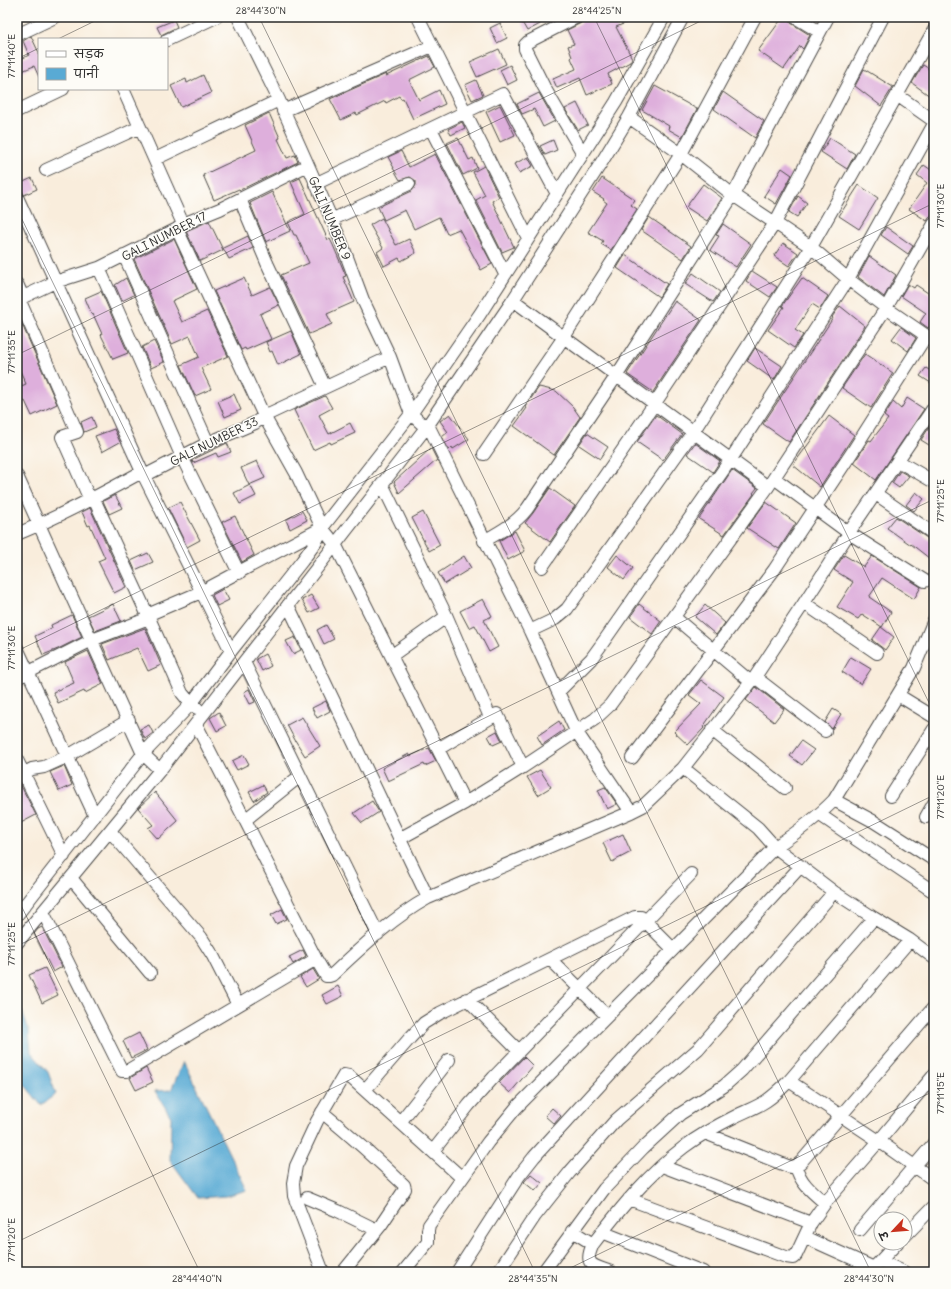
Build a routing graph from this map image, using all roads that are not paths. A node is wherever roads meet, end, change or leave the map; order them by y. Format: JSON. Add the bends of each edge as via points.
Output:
{"nodes":[{"id":1,"x":55,"y":17,"type":"edge"},
{"id":2,"x":216,"y":17,"type":"edge"},
{"id":3,"x":238,"y":17,"type":"edge"},
{"id":4,"x":418,"y":17,"type":"edge"},
{"id":5,"x":577,"y":17,"type":"edge"},
{"id":6,"x":664,"y":17,"type":"edge"},
{"id":7,"x":683,"y":17,"type":"edge"},
{"id":8,"x":755,"y":17,"type":"edge"},
{"id":9,"x":795,"y":17,"type":"edge"},
{"id":10,"x":828,"y":17,"type":"edge"},
{"id":11,"x":883,"y":17,"type":"edge"},
{"id":12,"x":934,"y":30,"type":"edge"},
{"id":13,"x":820,"y":32,"type":"junction"},
{"id":14,"x":17,"y":35,"type":"edge"},
{"id":15,"x":168,"y":40,"type":"edge"},
{"id":16,"x":432,"y":46,"type":"junction"},
{"id":17,"x":61,"y":90,"type":"edge"},
{"id":18,"x":123,"y":90,"type":"edge"},
{"id":19,"x":897,"y":95,"type":"junction"},
{"id":20,"x":281,"y":106,"type":"junction"},
{"id":21,"x":17,"y":110,"type":"edge"},
{"id":22,"x":465,"y":112,"type":"junction"},
{"id":23,"x":629,"y":117,"type":"junction"},
{"id":24,"x":934,"y":123,"type":"edge"},
{"id":25,"x":140,"y":127,"type":"junction"},
{"id":26,"x":431,"y":129,"type":"junction"},
{"id":27,"x":582,"y":152,"type":"junction"},
{"id":28,"x":681,"y":154,"type":"junction"},
{"id":29,"x":154,"y":159,"type":"junction"},
{"id":30,"x":308,"y":165,"type":"junction"},
{"id":31,"x":46,"y":170,"type":"dead end"},
{"id":32,"x":315,"y":184,"type":"junction"},
{"id":33,"x":409,"y":184,"type":"dead end"},
{"id":34,"x":557,"y":194,"type":"junction"},
{"id":35,"x":733,"y":195,"type":"junction"},
{"id":36,"x":17,"y":197,"type":"edge"},
{"id":37,"x":240,"y":199,"type":"junction"},
{"id":38,"x":331,"y":220,"type":"junction"},
{"id":39,"x":775,"y":223,"type":"junction"},
{"id":40,"x":934,"y":224,"type":"edge"},
{"id":41,"x":180,"y":227,"type":"junction"},
{"id":42,"x":528,"y":238,"type":"junction"},
{"id":43,"x":811,"y":247,"type":"junction"},
{"id":44,"x":124,"y":255,"type":"junction"},
{"id":45,"x":99,"y":268,"type":"junction"},
{"id":46,"x":505,"y":274,"type":"junction"},
{"id":47,"x":848,"y":279,"type":"junction"},
{"id":48,"x":55,"y":282,"type":"junction"},
{"id":49,"x":17,"y":284,"type":"edge"},
{"id":50,"x":20,"y":299,"type":"edge"},
{"id":51,"x":513,"y":300,"type":"junction"},
{"id":52,"x":886,"y":308,"type":"junction"},
{"id":53,"x":564,"y":336,"type":"junction"},
{"id":54,"x":930,"y":339,"type":"edge"},
{"id":55,"x":390,"y":357,"type":"junction"},
{"id":56,"x":617,"y":375,"type":"junction"},
{"id":57,"x":325,"y":387,"type":"junction"},
{"id":58,"x":655,"y":403,"type":"junction"},
{"id":59,"x":934,"y":407,"type":"edge"},
{"id":60,"x":264,"y":416,"type":"junction"},
{"id":61,"x":419,"y":421,"type":"junction"},
{"id":62,"x":693,"y":432,"type":"junction"},
{"id":63,"x":208,"y":443,"type":"junction"},
{"id":64,"x":484,"y":454,"type":"dead end"},
{"id":65,"x":182,"y":457,"type":"junction"},
{"id":66,"x":731,"y":459,"type":"junction"},
{"id":67,"x":898,"y":461,"type":"junction"},
{"id":68,"x":17,"y":476,"type":"edge"},
{"id":69,"x":144,"y":476,"type":"junction"},
{"id":70,"x":771,"y":482,"type":"junction"},
{"id":71,"x":934,"y":482,"type":"edge"},
{"id":72,"x":382,"y":484,"type":"junction"},
{"id":73,"x":876,"y":494,"type":"junction"},
{"id":74,"x":94,"y":499,"type":"junction"},
{"id":75,"x":815,"y":509,"type":"junction"},
{"id":76,"x":40,"y":525,"type":"junction"},
{"id":77,"x":322,"y":528,"type":"junction"},
{"id":78,"x":849,"y":533,"type":"junction"},
{"id":79,"x":17,"y":534,"type":"edge"},
{"id":80,"x":934,"y":534,"type":"edge"},
{"id":81,"x":484,"y":541,"type":"junction"},
{"id":82,"x":335,"y":544,"type":"junction"},
{"id":83,"x":542,"y":567,"type":"dead end"},
{"id":84,"x":239,"y":573,"type":"junction"},
{"id":85,"x":925,"y":581,"type":"dead end"},
{"id":86,"x":201,"y":592,"type":"junction"},
{"id":87,"x":285,"y":597,"type":"junction"},
{"id":88,"x":804,"y":603,"type":"junction"},
{"id":89,"x":446,"y":614,"type":"junction"},
{"id":90,"x":674,"y":617,"type":"junction"},
{"id":91,"x":149,"y":618,"type":"junction"},
{"id":92,"x":265,"y":619,"type":"junction"},
{"id":93,"x":934,"y":620,"type":"edge"},
{"id":94,"x":530,"y":631,"type":"junction"},
{"id":95,"x":92,"y":640,"type":"junction"},
{"id":96,"x":17,"y":648,"type":"edge"},
{"id":97,"x":714,"y":650,"type":"junction"},
{"id":98,"x":231,"y":651,"type":"junction"},
{"id":99,"x":877,"y":653,"type":"dead end"},
{"id":100,"x":391,"y":656,"type":"junction"},
{"id":101,"x":244,"y":662,"type":"junction"},
{"id":102,"x":28,"y":673,"type":"junction"},
{"id":103,"x":17,"y":678,"type":"edge"},
{"id":104,"x":753,"y":679,"type":"junction"},
{"id":105,"x":558,"y":692,"type":"junction"},
{"id":106,"x":898,"y":695,"type":"junction"},
{"id":107,"x":197,"y":709,"type":"junction"},
{"id":108,"x":490,"y":717,"type":"junction"},
{"id":109,"x":934,"y":717,"type":"edge"},
{"id":110,"x":129,"y":720,"type":"junction"},
{"id":111,"x":196,"y":724,"type":"junction"},
{"id":112,"x":934,"y":729,"type":"edge"},
{"id":113,"x":712,"y":730,"type":"junction"},
{"id":114,"x":576,"y":731,"type":"junction"},
{"id":115,"x":825,"y":731,"type":"dead end"},
{"id":116,"x":438,"y":749,"type":"junction"},
{"id":117,"x":66,"y":757,"type":"junction"},
{"id":118,"x":632,"y":758,"type":"dead end"},
{"id":119,"x":17,"y":760,"type":"edge"},
{"id":120,"x":152,"y":763,"type":"junction"},
{"id":121,"x":523,"y":767,"type":"junction"},
{"id":122,"x":683,"y":768,"type":"junction"},
{"id":123,"x":20,"y":776,"type":"edge"},
{"id":124,"x":300,"y":776,"type":"junction"},
{"id":125,"x":785,"y":788,"type":"dead end"},
{"id":126,"x":891,"y":796,"type":"dead end"},
{"id":127,"x":834,"y":800,"type":"junction"},
{"id":128,"x":465,"y":803,"type":"junction"},
{"id":129,"x":934,"y":803,"type":"edge"},
{"id":130,"x":631,"y":812,"type":"junction"},
{"id":131,"x":820,"y":815,"type":"junction"},
{"id":132,"x":95,"y":816,"type":"junction"},
{"id":133,"x":926,"y":817,"type":"dead end"},
{"id":134,"x":245,"y":820,"type":"junction"},
{"id":135,"x":110,"y":831,"type":"junction"},
{"id":136,"x":399,"y":839,"type":"junction"},
{"id":137,"x":772,"y":845,"type":"junction"},
{"id":138,"x":64,"y":856,"type":"junction"},
{"id":139,"x":934,"y":860,"type":"edge"},
{"id":140,"x":801,"y":866,"type":"junction"},
{"id":141,"x":691,"y":874,"type":"dead end"},
{"id":142,"x":72,"y":878,"type":"junction"},
{"id":143,"x":931,"y":890,"type":"dead end"},
{"id":144,"x":834,"y":892,"type":"junction"},
{"id":145,"x":428,"y":898,"type":"junction"},
{"id":146,"x":43,"y":912,"type":"junction"},
{"id":147,"x":874,"y":918,"type":"junction"},
{"id":148,"x":645,"y":921,"type":"junction"},
{"id":149,"x":20,"y":923,"type":"edge"},
{"id":150,"x":378,"y":934,"type":"junction"},
{"id":151,"x":910,"y":940,"type":"junction"},
{"id":152,"x":17,"y":942,"type":"edge"},
{"id":153,"x":673,"y":949,"type":"junction"},
{"id":154,"x":934,"y":958,"type":"edge"},
{"id":155,"x":316,"y":959,"type":"junction"},
{"id":156,"x":550,"y":959,"type":"junction"},
{"id":157,"x":150,"y":973,"type":"dead end"},
{"id":158,"x":580,"y":989,"type":"junction"},
{"id":159,"x":467,"y":999,"type":"junction"},
{"id":160,"x":238,"y":1005,"type":"junction"},
{"id":161,"x":934,"y":1007,"type":"edge"},
{"id":162,"x":607,"y":1016,"type":"junction"},
{"id":163,"x":519,"y":1051,"type":"junction"},
{"id":164,"x":449,"y":1060,"type":"dead end"},
{"id":165,"x":934,"y":1075,"type":"edge"},
{"id":166,"x":789,"y":1081,"type":"junction"},
{"id":167,"x":365,"y":1090,"type":"junction"},
{"id":168,"x":322,"y":1112,"type":"junction"},
{"id":169,"x":841,"y":1116,"type":"junction"},
{"id":170,"x":401,"y":1121,"type":"junction"},
{"id":171,"x":705,"y":1133,"type":"junction"},
{"id":172,"x":879,"y":1141,"type":"junction"},
{"id":173,"x":934,"y":1143,"type":"edge"},
{"id":174,"x":433,"y":1151,"type":"junction"},
{"id":175,"x":662,"y":1166,"type":"junction"},
{"id":176,"x":796,"y":1166,"type":"junction"},
{"id":177,"x":914,"y":1166,"type":"junction"},
{"id":178,"x":462,"y":1178,"type":"junction"},
{"id":179,"x":934,"y":1180,"type":"edge"},
{"id":180,"x":307,"y":1198,"type":"dead end"},
{"id":181,"x":628,"y":1199,"type":"junction"},
{"id":182,"x":825,"y":1203,"type":"junction"},
{"id":183,"x":934,"y":1206,"type":"edge"},
{"id":184,"x":811,"y":1223,"type":"junction"},
{"id":185,"x":913,"y":1228,"type":"edge"},
{"id":186,"x":377,"y":1230,"type":"junction"},
{"id":187,"x":860,"y":1230,"type":"dead end"},
{"id":188,"x":572,"y":1232,"type":"junction"},
{"id":189,"x":602,"y":1232,"type":"junction"},
{"id":190,"x":805,"y":1237,"type":"junction"},
{"id":191,"x":593,"y":1244,"type":"junction"},
{"id":192,"x":890,"y":1251,"type":"edge"},
{"id":193,"x":875,"y":1267,"type":"edge"},
{"id":194,"x":345,"y":1271,"type":"edge"},
{"id":195,"x":323,"y":1272,"type":"edge"},
{"id":196,"x":403,"y":1272,"type":"edge"},
{"id":197,"x":456,"y":1272,"type":"edge"},
{"id":198,"x":498,"y":1272,"type":"edge"},
{"id":199,"x":542,"y":1272,"type":"edge"},
{"id":200,"x":611,"y":1272,"type":"edge"},
{"id":201,"x":703,"y":1272,"type":"edge"},
{"id":202,"x":904,"y":1272,"type":"edge"}],
"edges":[{"from":1,"to":14,"type":"street"},
{"from":2,"to":15,"type":"street"},
{"from":3,"to":20,"type":"street","name":"GALI NUMBER 9"},
{"from":4,"to":16,"type":"street"},
{"from":5,"to":27,"type":"street","via":[[528,42],[525,49]]},
{"from":6,"to":27,"type":"street","via":[[616,102]]},
{"from":7,"to":23,"type":"street"},
{"from":8,"to":28,"type":"street"},
{"from":9,"to":13,"type":"street"},
{"from":10,"to":13,"type":"street"},
{"from":11,"to":39,"type":"street"},
{"from":12,"to":19,"type":"street"},
{"from":13,"to":35,"type":"street"},
{"from":16,"to":20,"type":"street"},
{"from":16,"to":22,"type":"street"},
{"from":17,"to":21,"type":"street"},
{"from":18,"to":25,"type":"street"},
{"from":19,"to":24,"type":"street"},
{"from":19,"to":43,"type":"street"},
{"from":20,"to":29,"type":"street"},
{"from":20,"to":30,"type":"street","name":"GALI NUMBER 9"},
{"from":22,"to":26,"type":"street"},
{"from":22,"to":34,"type":"street","via":[[503,94]]},
{"from":22,"to":42,"type":"street"},
{"from":23,"to":28,"type":"street"},
{"from":23,"to":51,"type":"street"},
{"from":24,"to":47,"type":"street"},
{"from":25,"to":29,"type":"street"},
{"from":25,"to":31,"type":"street"},
{"from":26,"to":32,"type":"street"},
{"from":26,"to":46,"type":"street"},
{"from":27,"to":34,"type":"street"},
{"from":28,"to":35,"type":"street"},
{"from":28,"to":53,"type":"street"},
{"from":29,"to":41,"type":"street"},
{"from":30,"to":32,"type":"street","name":"GALI NUMBER 9"},
{"from":30,"to":37,"type":"street","name":"GALI NUMBER 17"},
{"from":32,"to":38,"type":"street","name":"GALI NUMBER 9"},
{"from":33,"to":38,"type":"street"},
{"from":34,"to":42,"type":"street"},
{"from":35,"to":39,"type":"street"},
{"from":35,"to":56,"type":"street"},
{"from":36,"to":48,"type":"street"},
{"from":37,"to":41,"type":"street","name":"GALI NUMBER 17"},
{"from":37,"to":57,"type":"street"},
{"from":38,"to":55,"type":"street","name":"GALI NUMBER 9","via":[[363,300]]},
{"from":39,"to":43,"type":"street"},
{"from":39,"to":58,"type":"street"},
{"from":40,"to":52,"type":"street"},
{"from":41,"to":44,"type":"street","name":"GALI NUMBER 17"},
{"from":41,"to":60,"type":"street"},
{"from":42,"to":46,"type":"street"},
{"from":43,"to":47,"type":"street"},
{"from":43,"to":62,"type":"street"},
{"from":44,"to":45,"type":"street","name":"GALI NUMBER 17"},
{"from":44,"to":63,"type":"street"},
{"from":45,"to":48,"type":"street","name":"GALI NUMBER 17"},
{"from":45,"to":65,"type":"street"},
{"from":46,"to":61,"type":"street"},
{"from":47,"to":52,"type":"street"},
{"from":47,"to":66,"type":"street"},
{"from":48,"to":50,"type":"street","name":"GALI NUMBER 17"},
{"from":48,"to":69,"type":"street"},
{"from":49,"to":50,"type":"street"},
{"from":50,"to":74,"type":"street","via":[[77,432],[62,437],[87,493]]},
{"from":51,"to":53,"type":"street"},
{"from":51,"to":61,"type":"street"},
{"from":52,"to":54,"type":"street"},
{"from":52,"to":70,"type":"street"},
{"from":53,"to":56,"type":"street"},
{"from":53,"to":64,"type":"street"},
{"from":54,"to":75,"type":"street"},
{"from":55,"to":57,"type":"street","name":"GALI NUMBER 33"},
{"from":55,"to":61,"type":"street","name":"GALI NUMBER 9"},
{"from":56,"to":58,"type":"street"},
{"from":56,"to":81,"type":"street","via":[[528,509],[512,524]]},
{"from":57,"to":60,"type":"street","name":"GALI NUMBER 33"},
{"from":58,"to":62,"type":"street"},
{"from":58,"to":83,"type":"street"},
{"from":59,"to":67,"type":"street"},
{"from":60,"to":63,"type":"street","name":"GALI NUMBER 33"},
{"from":60,"to":77,"type":"street","via":[[296,473]]},
{"from":61,"to":72,"type":"street"},
{"from":61,"to":77,"type":"street"},
{"from":61,"to":81,"type":"street","name":"GALI NUMBER 9"},
{"from":62,"to":66,"type":"street"},
{"from":62,"to":94,"type":"street","via":[[567,610]]},
{"from":63,"to":65,"type":"street","name":"GALI NUMBER 33"},
{"from":65,"to":69,"type":"street","name":"GALI NUMBER 33"},
{"from":65,"to":84,"type":"street"},
{"from":66,"to":70,"type":"street"},
{"from":66,"to":105,"type":"street","via":[[591,658]]},
{"from":67,"to":71,"type":"street"},
{"from":67,"to":73,"type":"street"},
{"from":68,"to":76,"type":"street"},
{"from":69,"to":74,"type":"street","name":"GALI NUMBER 33","via":[[138,474]]},
{"from":69,"to":86,"type":"street"},
{"from":70,"to":75,"type":"street"},
{"from":70,"to":90,"type":"street"},
{"from":72,"to":82,"type":"street"},
{"from":72,"to":89,"type":"street"},
{"from":73,"to":78,"type":"street"},
{"from":73,"to":80,"type":"street"},
{"from":74,"to":76,"type":"street","name":"GALI NUMBER 33"},
{"from":74,"to":91,"type":"street"},
{"from":75,"to":78,"type":"street"},
{"from":75,"to":97,"type":"street","via":[[774,570]]},
{"from":76,"to":79,"type":"street","name":"GALI NUMBER 33"},
{"from":76,"to":95,"type":"street"},
{"from":77,"to":82,"type":"street"},
{"from":77,"to":84,"type":"street"},
{"from":77,"to":87,"type":"street"},
{"from":78,"to":85,"type":"street"},
{"from":78,"to":88,"type":"street"},
{"from":81,"to":94,"type":"street","name":"GALI NUMBER 9"},
{"from":82,"to":87,"type":"street"},
{"from":82,"to":100,"type":"street"},
{"from":84,"to":86,"type":"street"},
{"from":86,"to":91,"type":"street","via":[[152,613]]},
{"from":86,"to":98,"type":"street"},
{"from":87,"to":92,"type":"street"},
{"from":87,"to":92,"type":"street"},
{"from":87,"to":136,"type":"street"},
{"from":88,"to":99,"type":"street"},
{"from":88,"to":104,"type":"street"},
{"from":89,"to":100,"type":"street","via":[[443,619]]},
{"from":89,"to":108,"type":"street"},
{"from":90,"to":97,"type":"street"},
{"from":90,"to":114,"type":"street","via":[[610,705],[595,719]]},
{"from":91,"to":95,"type":"street"},
{"from":91,"to":107,"type":"street","via":[[182,693]]},
{"from":92,"to":98,"type":"street"},
{"from":92,"to":101,"type":"street"},
{"from":93,"to":106,"type":"street","via":[[914,668]]},
{"from":94,"to":105,"type":"street","name":"GALI NUMBER 9"},
{"from":95,"to":102,"type":"street"},
{"from":95,"to":110,"type":"street"},
{"from":96,"to":102,"type":"street"},
{"from":97,"to":104,"type":"street"},
{"from":97,"to":118,"type":"street"},
{"from":98,"to":107,"type":"street"},
{"from":100,"to":116,"type":"street"},
{"from":101,"to":107,"type":"street"},
{"from":101,"to":124,"type":"street"},
{"from":102,"to":103,"type":"street"},
{"from":102,"to":117,"type":"street"},
{"from":104,"to":113,"type":"street"},
{"from":104,"to":115,"type":"street"},
{"from":105,"to":114,"type":"street","name":"GALI NUMBER 9"},
{"from":106,"to":109,"type":"street"},
{"from":106,"to":127,"type":"street"},
{"from":107,"to":111,"type":"street"},
{"from":107,"to":120,"type":"street"},
{"from":108,"to":116,"type":"street"},
{"from":108,"to":121,"type":"street","via":[[497,714]]},
{"from":110,"to":117,"type":"street"},
{"from":110,"to":120,"type":"street"},
{"from":111,"to":120,"type":"street"},
{"from":111,"to":134,"type":"street"},
{"from":112,"to":126,"type":"street"},
{"from":113,"to":122,"type":"street"},
{"from":113,"to":125,"type":"street"},
{"from":114,"to":121,"type":"street"},
{"from":114,"to":130,"type":"street","name":"GALI NUMBER 9"},
{"from":116,"to":128,"type":"street"},
{"from":117,"to":123,"type":"street"},
{"from":117,"to":132,"type":"street"},
{"from":119,"to":123,"type":"street"},
{"from":120,"to":132,"type":"street"},
{"from":120,"to":135,"type":"street"},
{"from":121,"to":128,"type":"street"},
{"from":122,"to":130,"type":"street","via":[[643,806]]},
{"from":122,"to":137,"type":"street","via":[[758,828]]},
{"from":123,"to":138,"type":"street"},
{"from":124,"to":134,"type":"street"},
{"from":124,"to":150,"type":"street"},
{"from":127,"to":131,"type":"street"},
{"from":127,"to":139,"type":"street","via":[[873,821]]},
{"from":128,"to":136,"type":"street"},
{"from":129,"to":133,"type":"street"},
{"from":130,"to":145,"type":"street"},
{"from":131,"to":137,"type":"street","via":[[793,835]]},
{"from":131,"to":143,"type":"street"},
{"from":132,"to":138,"type":"street"},
{"from":134,"to":155,"type":"street"},
{"from":135,"to":142,"type":"street"},
{"from":135,"to":160,"type":"street","via":[[201,937]]},
{"from":136,"to":145,"type":"street"},
{"from":137,"to":140,"type":"street"},
{"from":137,"to":153,"type":"street"},
{"from":138,"to":149,"type":"street"},
{"from":140,"to":144,"type":"street"},
{"from":140,"to":197,"type":"street","via":[[534,1157]]},
{"from":141,"to":148,"type":"street"},
{"from":142,"to":146,"type":"street"},
{"from":142,"to":157,"type":"street"},
{"from":144,"to":147,"type":"street"},
{"from":144,"to":198,"type":"street","via":[[698,1049],[616,1120],[570,1172],[535,1216]]},
{"from":145,"to":150,"type":"street"},
{"from":146,"to":149,"type":"street"},
{"from":146,"to":160,"type":"street","via":[[122,1071],[127,1071]]},
{"from":147,"to":151,"type":"street"},
{"from":147,"to":188,"type":"street","via":[[742,1070],[724,1086],[680,1114],[643,1148],[604,1189]]},
{"from":148,"to":153,"type":"street"},
{"from":148,"to":156,"type":"street","via":[[641,917],[635,917]]},
{"from":148,"to":158,"type":"street"},
{"from":149,"to":152,"type":"street"},
{"from":150,"to":155,"type":"street","via":[[329,976],[323,973]]},
{"from":151,"to":154,"type":"street"},
{"from":151,"to":166,"type":"street"},
{"from":153,"to":162,"type":"street"},
{"from":155,"to":160,"type":"street"},
{"from":156,"to":158,"type":"street"},
{"from":156,"to":159,"type":"street"},
{"from":158,"to":162,"type":"street"},
{"from":158,"to":163,"type":"street"},
{"from":159,"to":163,"type":"street"},
{"from":159,"to":167,"type":"street","via":[[424,1024]]},
{"from":161,"to":169,"type":"street"},
{"from":162,"to":178,"type":"street","via":[[516,1108]]},
{"from":163,"to":174,"type":"street","via":[[469,1105]]},
{"from":164,"to":170,"type":"street"},
{"from":165,"to":172,"type":"street"},
{"from":166,"to":169,"type":"street"},
{"from":166,"to":171,"type":"street","via":[[765,1102]]},
{"from":167,"to":168,"type":"street","via":[[349,1076],[344,1075]]},
{"from":167,"to":170,"type":"street"},
{"from":168,"to":186,"type":"street","via":[[355,1139],[405,1187]]},
{"from":168,"to":195,"type":"street","via":[[296,1166],[293,1183],[294,1196]]},
{"from":169,"to":172,"type":"street"},
{"from":169,"to":176,"type":"street"},
{"from":170,"to":174,"type":"street"},
{"from":171,"to":175,"type":"street"},
{"from":171,"to":176,"type":"street","via":[[790,1167]]},
{"from":172,"to":177,"type":"street"},
{"from":172,"to":182,"type":"street"},
{"from":173,"to":177,"type":"street"},
{"from":174,"to":178,"type":"street"},
{"from":175,"to":181,"type":"street"},
{"from":175,"to":184,"type":"street"},
{"from":176,"to":182,"type":"street","via":[[802,1182]]},
{"from":177,"to":179,"type":"street"},
{"from":177,"to":187,"type":"street"},
{"from":178,"to":196,"type":"street","via":[[429,1225],[428,1242]]},
{"from":180,"to":186,"type":"street"},
{"from":181,"to":189,"type":"street"},
{"from":181,"to":190,"type":"street","via":[[786,1257],[793,1258],[796,1255]]},
{"from":182,"to":184,"type":"street"},
{"from":183,"to":185,"type":"street"},
{"from":184,"to":190,"type":"street"},
{"from":186,"to":194,"type":"street"},
{"from":188,"to":191,"type":"street"},
{"from":188,"to":199,"type":"street"},
{"from":189,"to":191,"type":"street"},
{"from":189,"to":201,"type":"street"},
{"from":190,"to":193,"type":"street"},
{"from":191,"to":200,"type":"street","via":[[588,1255],[589,1261]]},
{"from":192,"to":193,"type":"street"},
{"from":193,"to":202,"type":"street"}]}
